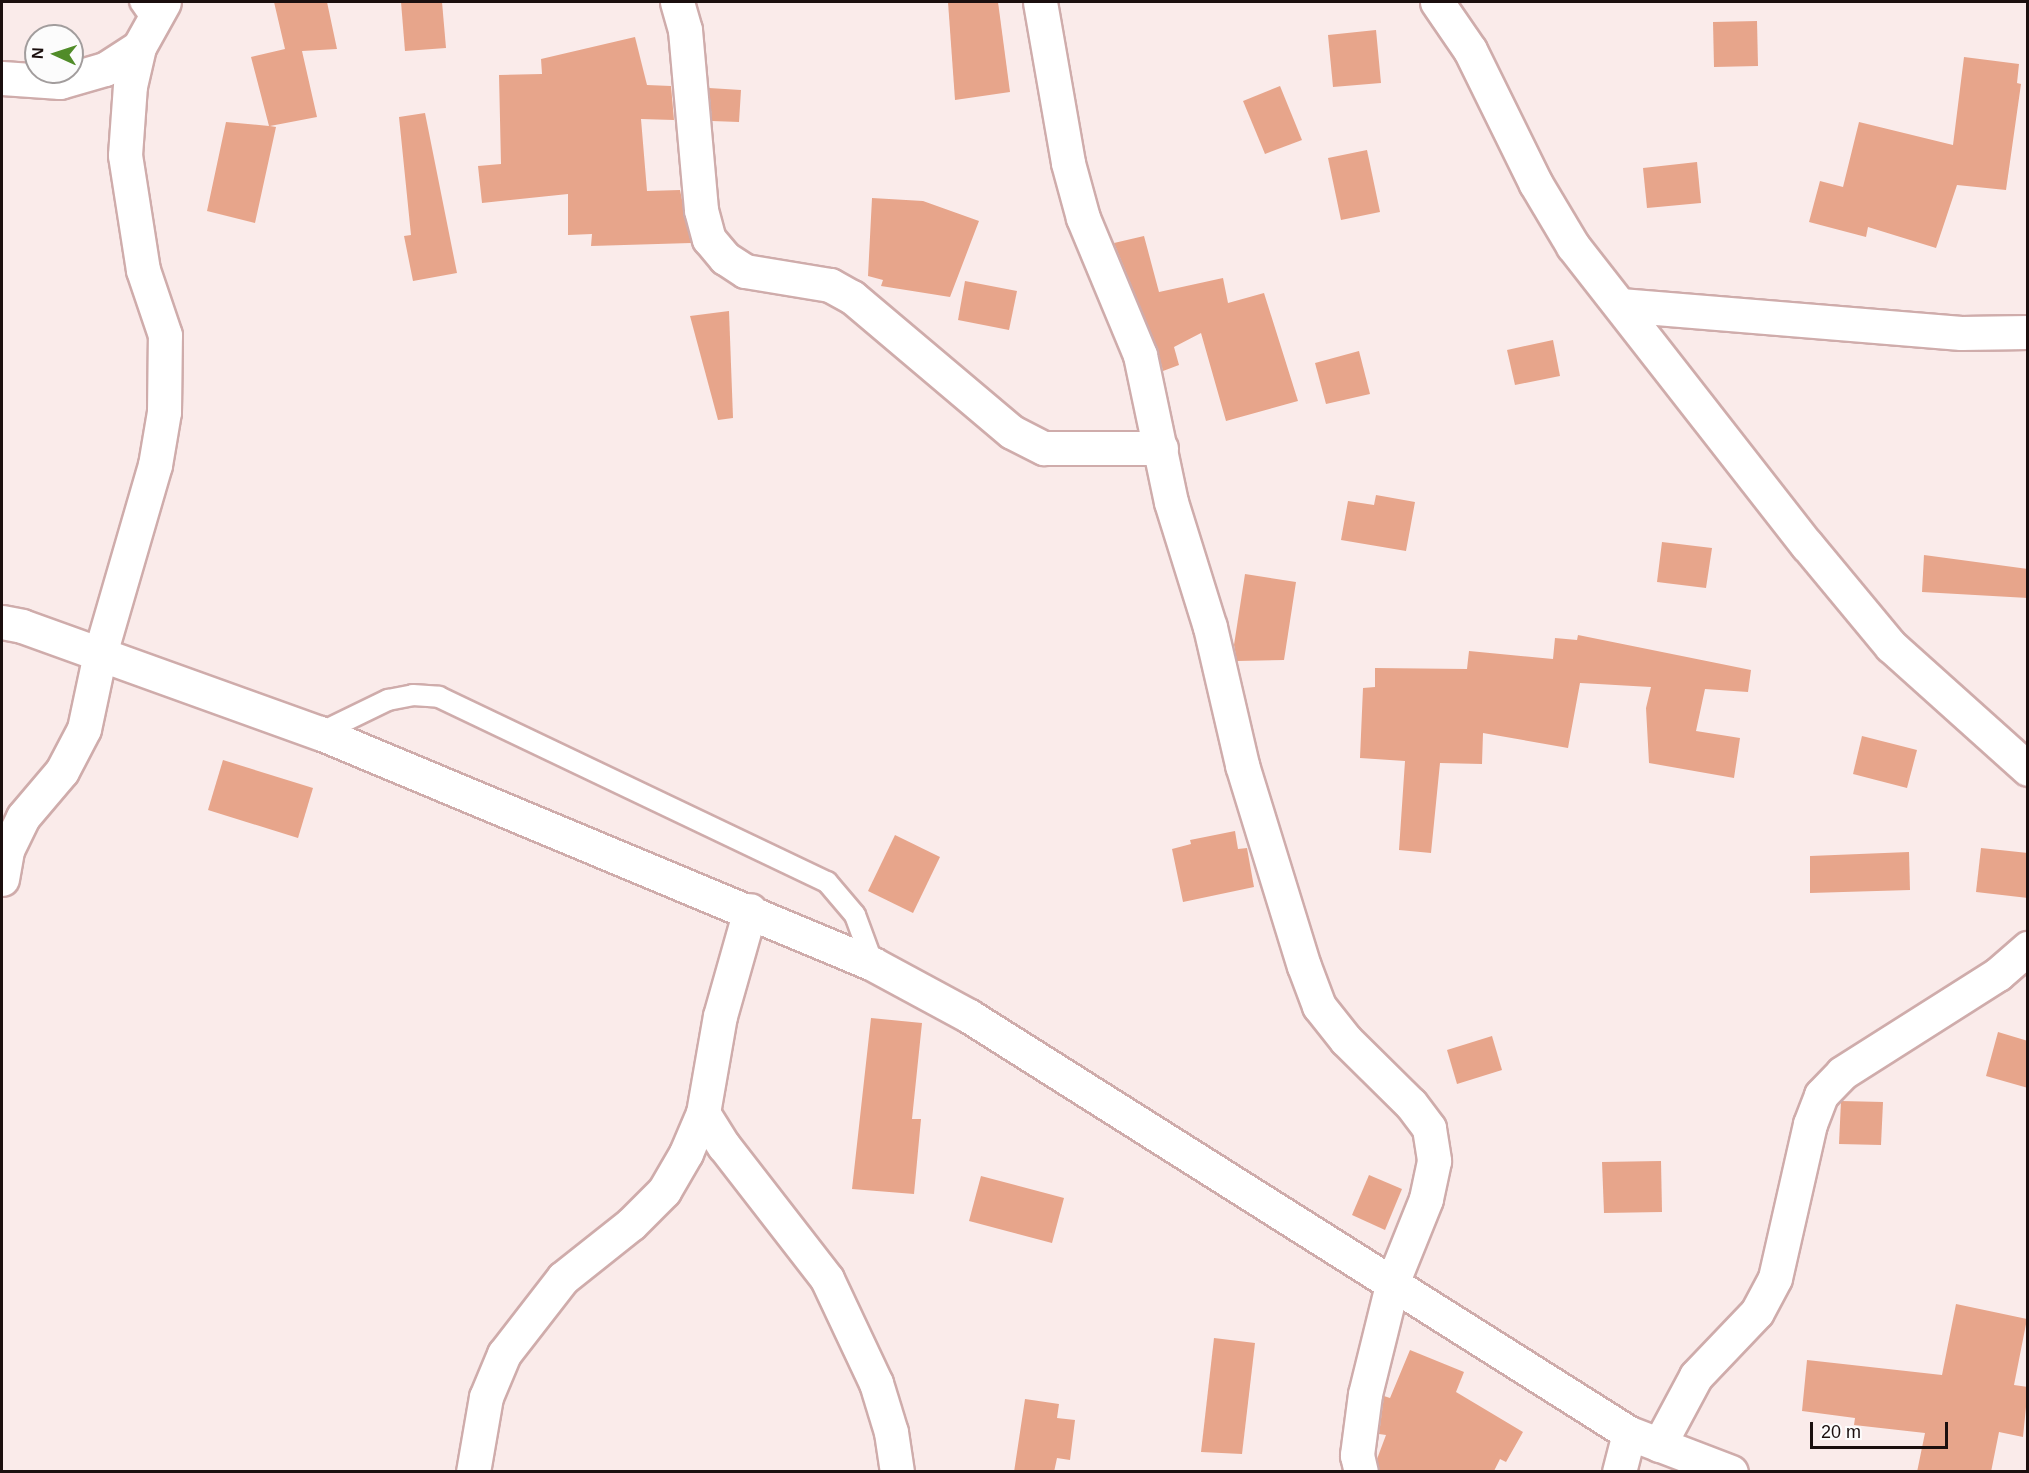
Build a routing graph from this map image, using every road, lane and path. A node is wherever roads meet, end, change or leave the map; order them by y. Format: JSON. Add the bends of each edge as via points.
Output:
{"nodes":[{"id":1,"x":677,"y":2,"type":"edge"},
{"id":2,"x":1040,"y":2,"type":"edge"},
{"id":3,"x":1437,"y":2,"type":"edge"},
{"id":4,"x":148,"y":17,"type":"edge"},
{"id":5,"x":2,"y":78,"type":"edge"},
{"id":6,"x":1620,"y":304,"type":"junction"},
{"id":7,"x":2028,"y":332,"type":"edge"},
{"id":8,"x":1161,"y":448,"type":"junction"},
{"id":9,"x":2,"y":622,"type":"edge"},
{"id":10,"x":100,"y":654,"type":"junction"},
{"id":11,"x":320,"y":733,"type":"junction"},
{"id":12,"x":2028,"y":769,"type":"edge"},
{"id":13,"x":2,"y":879,"type":"edge"},
{"id":14,"x":750,"y":910,"type":"junction"},
{"id":15,"x":2028,"y":948,"type":"edge"},
{"id":16,"x":873,"y":964,"type":"junction"},
{"id":17,"x":703,"y":1113,"type":"junction"},
{"id":18,"x":1393,"y":1281,"type":"junction"},
{"id":19,"x":1629,"y":1433,"type":"junction"},
{"id":20,"x":1659,"y":1445,"type":"junction"},
{"id":21,"x":473,"y":1472,"type":"edge"},
{"id":22,"x":897,"y":1472,"type":"edge"},
{"id":23,"x":1361,"y":1472,"type":"edge"},
{"id":24,"x":1619,"y":1472,"type":"edge"},
{"id":25,"x":1731,"y":1472,"type":"edge"}],
"edges":[{"from":1,"to":8,"type":"street","via":[[685,30],[700,210],[709,239],[725,258],[745,271],[830,285],[852,297],[1012,432],[1044,448]]},
{"from":2,"to":8,"type":"street","via":[[1068,164],[1083,218],[1140,355]]},
{"from":3,"to":6,"type":"street","via":[[1470,50],[1554,215],[1573,246]]},
{"from":4,"to":5,"type":"street","via":[[105,69],[60,82]]},
{"from":4,"to":10,"type":"street","via":[[130,86],[125,155],[143,270],[165,335],[164,412],[155,465]]},
{"from":6,"to":7,"type":"street","via":[[1961,333]]},
{"from":6,"to":12,"type":"street","via":[[1807,545],[1891,646]]},
{"from":8,"to":18,"type":"street","via":[[1172,502],[1210,627],[1242,765],[1319,1006],[1429,1128],[1434,1161],[1426,1198]]},
{"from":9,"to":10,"type":"street"},
{"from":10,"to":11,"type":"street"},
{"from":10,"to":13,"type":"street","via":[[84,729],[62,771],[23,817],[7,850]]},
{"from":11,"to":14,"type":"street"},
{"from":11,"to":16,"type":"lane","via":[[388,700],[413,695],[439,697],[827,882],[855,915]]},
{"from":14,"to":16,"type":"street"},
{"from":14,"to":17,"type":"street","via":[[720,1016]]},
{"from":15,"to":20,"type":"street","via":[[1998,974],[1842,1073],[1821,1095],[1810,1124],[1775,1278],[1757,1312],[1696,1376]]},
{"from":16,"to":18,"type":"street","via":[[969,1016]]},
{"from":17,"to":21,"type":"street","via":[[664,1191],[632,1224],[563,1278],[529,1316],[504,1354],[486,1397]]},
{"from":17,"to":22,"type":"street","via":[[827,1279],[876,1383],[891,1432]]},
{"from":18,"to":19,"type":"street","via":[[1528,1372]]},
{"from":18,"to":23,"type":"street","via":[[1365,1394],[1357,1455]]},
{"from":19,"to":20,"type":"street"},
{"from":19,"to":24,"type":"street"},
{"from":20,"to":25,"type":"street"}]}
